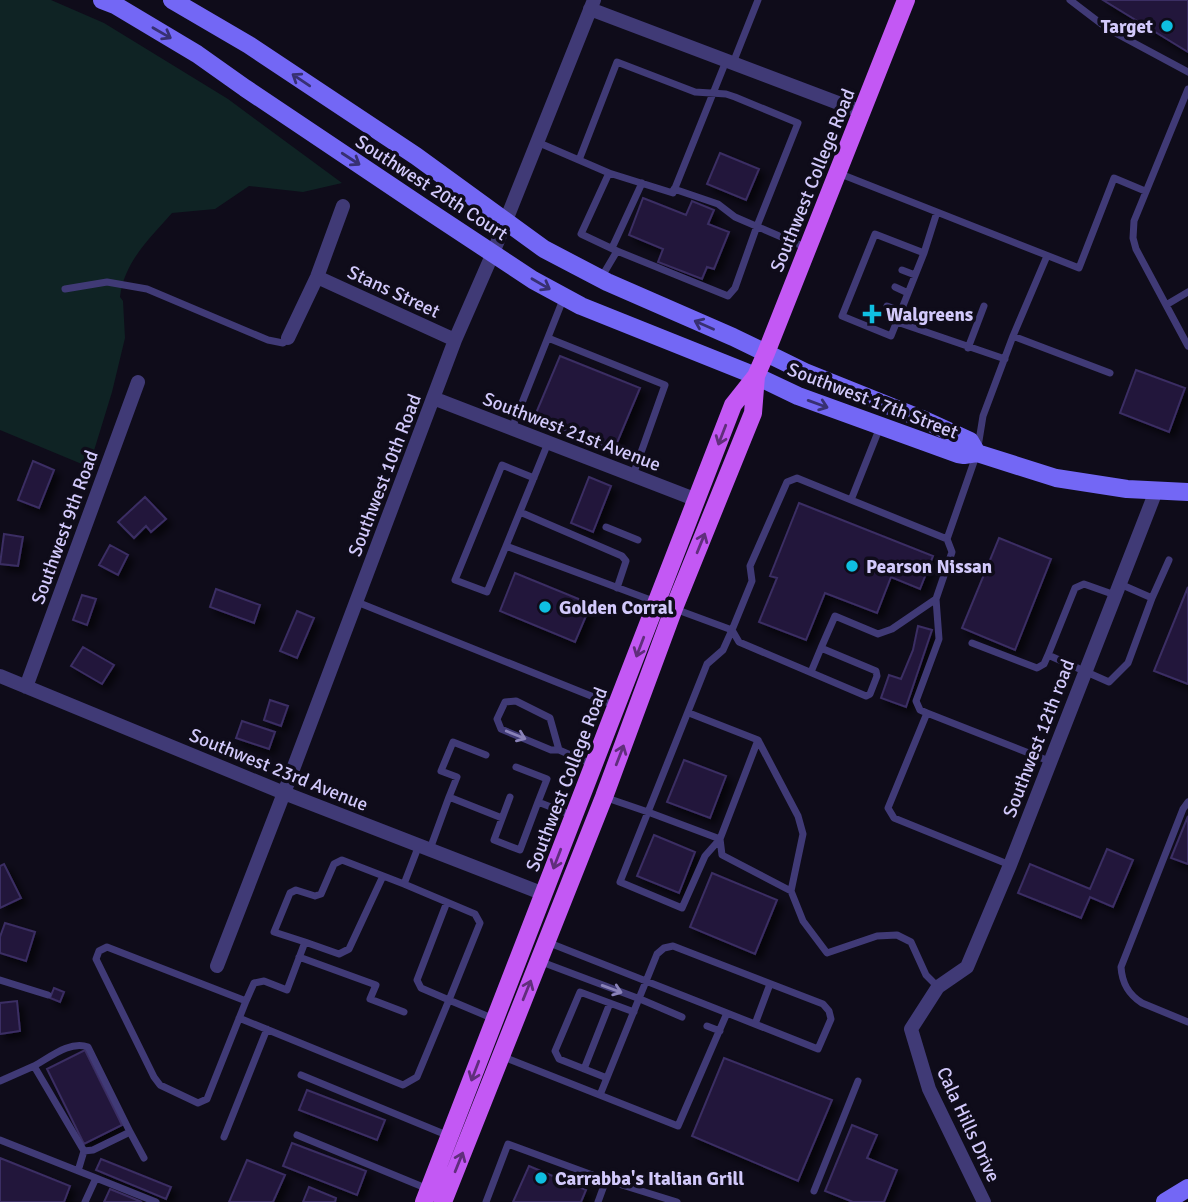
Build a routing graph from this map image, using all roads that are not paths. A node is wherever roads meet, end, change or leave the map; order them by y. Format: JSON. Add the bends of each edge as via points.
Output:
{"nodes":[{"id":1,"x":102,"y":0,"type":"edge"},
{"id":2,"x":172,"y":0,"type":"edge"},
{"id":3,"x":758,"y":0,"type":"edge"},
{"id":4,"x":906,"y":0,"type":"edge"},
{"id":5,"x":1070,"y":0,"type":"edge"},
{"id":6,"x":592,"y":4,"type":"edge"},
{"id":7,"x":132,"y":7,"type":"edge"},
{"id":8,"x":729,"y":62,"type":"junction"},
{"id":9,"x":1188,"y":72,"type":"edge"},
{"id":10,"x":1188,"y":89,"type":"edge"},
{"id":11,"x":713,"y":93,"type":"junction"},
{"id":12,"x":862,"y":112,"type":"junction"},
{"id":13,"x":537,"y":142,"type":"junction"},
{"id":14,"x":579,"y":160,"type":"junction"},
{"id":15,"x":609,"y":173,"type":"junction"},
{"id":16,"x":837,"y":173,"type":"junction"},
{"id":17,"x":642,"y":183,"type":"junction"},
{"id":18,"x":674,"y":189,"type":"junction"},
{"id":19,"x":1145,"y":191,"type":"junction"},
{"id":20,"x":342,"y":206,"type":"dead end"},
{"id":21,"x":937,"y":212,"type":"junction"},
{"id":22,"x":506,"y":221,"type":"junction"},
{"id":23,"x":757,"y":226,"type":"junction"},
{"id":24,"x":808,"y":248,"type":"junction"},
{"id":25,"x":615,"y":250,"type":"junction"},
{"id":26,"x":494,"y":253,"type":"junction"},
{"id":27,"x":923,"y":253,"type":"junction"},
{"id":28,"x":1047,"y":256,"type":"junction"},
{"id":29,"x":902,"y":270,"type":"dead end"},
{"id":30,"x":915,"y":275,"type":"junction"},
{"id":31,"x":317,"y":277,"type":"junction"},
{"id":32,"x":600,"y":279,"type":"junction"},
{"id":33,"x":895,"y":287,"type":"dead end"},
{"id":34,"x":65,"y":289,"type":"dead end"},
{"id":35,"x":908,"y":293,"type":"junction"},
{"id":36,"x":1187,"y":295,"type":"edge"},
{"id":37,"x":565,"y":297,"type":"junction"},
{"id":38,"x":1166,"y":305,"type":"junction"},
{"id":39,"x":887,"y":306,"type":"dead end"},
{"id":40,"x":984,"y":306,"type":"dead end"},
{"id":41,"x":901,"y":311,"type":"junction"},
{"id":42,"x":897,"y":322,"type":"junction"},
{"id":43,"x":1013,"y":336,"type":"junction"},
{"id":44,"x":288,"y":338,"type":"joint"},
{"id":45,"x":548,"y":338,"type":"junction"},
{"id":46,"x":455,"y":340,"type":"junction"},
{"id":47,"x":1188,"y":346,"type":"edge"},
{"id":48,"x":968,"y":348,"type":"junction"},
{"id":49,"x":766,"y":353,"type":"junction"},
{"id":50,"x":1004,"y":359,"type":"junction"},
{"id":51,"x":1110,"y":373,"type":"dead end"},
{"id":52,"x":756,"y":376,"type":"junction"},
{"id":53,"x":138,"y":382,"type":"dead end"},
{"id":54,"x":433,"y":398,"type":"junction"},
{"id":55,"x":880,"y":427,"type":"junction"},
{"id":56,"x":512,"y":429,"type":"junction"},
{"id":57,"x":548,"y":443,"type":"junction"},
{"id":58,"x":976,"y":453,"type":"junction"},
{"id":59,"x":633,"y":476,"type":"junction"},
{"id":60,"x":534,"y":478,"type":"junction"},
{"id":61,"x":1156,"y":491,"type":"junction"},
{"id":62,"x":1188,"y":492,"type":"edge"},
{"id":63,"x":696,"y":500,"type":"junction"},
{"id":64,"x":850,"y":500,"type":"junction"},
{"id":65,"x":520,"y":512,"type":"junction"},
{"id":66,"x":606,"y":527,"type":"dead end"},
{"id":67,"x":947,"y":539,"type":"junction"},
{"id":68,"x":638,"y":540,"type":"dead end"},
{"id":69,"x":506,"y":546,"type":"junction"},
{"id":70,"x":1169,"y":560,"type":"dead end"},
{"id":71,"x":617,"y":588,"type":"junction"},
{"id":72,"x":1117,"y":590,"type":"junction"},
{"id":73,"x":1152,"y":598,"type":"junction"},
{"id":74,"x":936,"y":599,"type":"junction"},
{"id":75,"x":357,"y":602,"type":"junction"},
{"id":76,"x":657,"y":603,"type":"junction"},
{"id":77,"x":674,"y":608,"type":"junction"},
{"id":78,"x":732,"y":631,"type":"junction"},
{"id":79,"x":972,"y":643,"type":"dead end"},
{"id":80,"x":821,"y":648,"type":"junction"},
{"id":81,"x":1048,"y":655,"type":"junction"},
{"id":82,"x":1085,"y":671,"type":"junction"},
{"id":83,"x":811,"y":673,"type":"junction"},
{"id":84,"x":0,"y":676,"type":"edge"},
{"id":85,"x":26,"y":687,"type":"junction"},
{"id":86,"x":617,"y":706,"type":"junction"},
{"id":87,"x":688,"y":713,"type":"junction"},
{"id":88,"x":927,"y":713,"type":"junction"},
{"id":89,"x":758,"y":740,"type":"junction"},
{"id":90,"x":559,"y":750,"type":"junction"},
{"id":91,"x":486,"y":755,"type":"dead end"},
{"id":92,"x":1049,"y":761,"type":"junction"},
{"id":93,"x":594,"y":765,"type":"junction"},
{"id":94,"x":516,"y":767,"type":"dead end"},
{"id":95,"x":284,"y":793,"type":"junction"},
{"id":96,"x":449,"y":797,"type":"junction"},
{"id":97,"x":510,"y":797,"type":"dead end"},
{"id":98,"x":604,"y":797,"type":"junction"},
{"id":99,"x":538,"y":802,"type":"junction"},
{"id":100,"x":1188,"y":802,"type":"edge"},
{"id":101,"x":648,"y":811,"type":"junction"},
{"id":102,"x":574,"y":816,"type":"junction"},
{"id":103,"x":502,"y":818,"type":"junction"},
{"id":104,"x":720,"y":839,"type":"junction"},
{"id":105,"x":425,"y":847,"type":"junction"},
{"id":106,"x":1010,"y":864,"type":"junction"},
{"id":107,"x":383,"y":876,"type":"junction"},
{"id":108,"x":404,"y":884,"type":"junction"},
{"id":109,"x":791,"y":891,"type":"junction"},
{"id":110,"x":544,"y":894,"type":"junction"},
{"id":111,"x":447,"y":902,"type":"junction"},
{"id":112,"x":305,"y":942,"type":"junction"},
{"id":113,"x":547,"y":942,"type":"junction"},
{"id":114,"x":299,"y":957,"type":"junction"},
{"id":115,"x":539,"y":961,"type":"junction"},
{"id":116,"x":217,"y":966,"type":"dead end"},
{"id":117,"x":0,"y":980,"type":"edge"},
{"id":118,"x":647,"y":982,"type":"junction"},
{"id":119,"x":770,"y":984,"type":"junction"},
{"id":120,"x":938,"y":987,"type":"junction"},
{"id":121,"x":48,"y":995,"type":"dead end"},
{"id":122,"x":640,"y":999,"type":"junction"},
{"id":123,"x":449,"y":1000,"type":"junction"},
{"id":124,"x":246,"y":1001,"type":"junction"},
{"id":125,"x":610,"y":1003,"type":"junction"},
{"id":126,"x":404,"y":1012,"type":"dead end"},
{"id":127,"x":634,"y":1012,"type":"junction"},
{"id":128,"x":727,"y":1013,"type":"junction"},
{"id":129,"x":682,"y":1017,"type":"dead end"},
{"id":130,"x":240,"y":1018,"type":"junction"},
{"id":131,"x":495,"y":1019,"type":"junction"},
{"id":132,"x":1188,"y":1022,"type":"edge"},
{"id":133,"x":755,"y":1024,"type":"junction"},
{"id":134,"x":707,"y":1026,"type":"dead end"},
{"id":135,"x":267,"y":1029,"type":"junction"},
{"id":136,"x":720,"y":1031,"type":"junction"},
{"id":137,"x":500,"y":1056,"type":"junction"},
{"id":138,"x":34,"y":1066,"type":"junction"},
{"id":139,"x":584,"y":1069,"type":"junction"},
{"id":140,"x":301,"y":1076,"type":"dead end"},
{"id":141,"x":607,"y":1078,"type":"junction"},
{"id":142,"x":0,"y":1081,"type":"edge"},
{"id":143,"x":858,"y":1081,"type":"dead end"},
{"id":144,"x":600,"y":1095,"type":"junction"},
{"id":145,"x":130,"y":1132,"type":"junction"},
{"id":146,"x":297,"y":1135,"type":"dead end"},
{"id":147,"x":450,"y":1136,"type":"junction"},
{"id":148,"x":223,"y":1137,"type":"dead end"},
{"id":149,"x":0,"y":1140,"type":"edge"},
{"id":150,"x":84,"y":1151,"type":"junction"},
{"id":151,"x":144,"y":1158,"type":"dead end"},
{"id":152,"x":78,"y":1171,"type":"junction"},
{"id":153,"x":96,"y":1178,"type":"junction"},
{"id":154,"x":606,"y":1180,"type":"junction"},
{"id":155,"x":1188,"y":1188,"type":"edge"},
{"id":156,"x":640,"y":1191,"type":"junction"},
{"id":157,"x":814,"y":1191,"type":"dead end"},
{"id":158,"x":426,"y":1196,"type":"edge"},
{"id":159,"x":85,"y":1202,"type":"edge"},
{"id":160,"x":156,"y":1202,"type":"edge"},
{"id":161,"x":443,"y":1202,"type":"edge"},
{"id":162,"x":486,"y":1202,"type":"edge"},
{"id":163,"x":598,"y":1202,"type":"edge"},
{"id":164,"x":637,"y":1202,"type":"edge"},
{"id":165,"x":677,"y":1202,"type":"edge"},
{"id":166,"x":984,"y":1202,"type":"edge"},
{"id":167,"x":1165,"y":1202,"type":"edge"}],
"edges":[{"from":1,"to":7,"type":"main road","name":"Southwest 20th Court"},
{"from":22,"to":2,"type":"main road","name":"Southwest 20th Court","one_way":true,"via":[[249,45]]},
{"from":3,"to":8,"type":"lane"},
{"from":4,"to":12,"type":"main road","name":"Southwest College Road"},
{"from":5,"to":9,"type":"lane","via":[[1108,29]]},
{"from":6,"to":8,"type":"street"},
{"from":6,"to":13,"type":"street","name":"Southwest 10th Road"},
{"from":7,"to":26,"type":"main road","name":"Southwest 20th Court","one_way":true},
{"from":8,"to":11,"type":"lane"},
{"from":8,"to":12,"type":"street"},
{"from":10,"to":19,"type":"lane"},
{"from":11,"to":14,"type":"lane","via":[[695,92],[617,62]]},
{"from":11,"to":18,"type":"lane"},
{"from":11,"to":23,"type":"lane","via":[[735,97],[798,123]]},
{"from":12,"to":16,"type":"main road","name":"Southwest College Road"},
{"from":13,"to":14,"type":"lane"},
{"from":13,"to":22,"type":"street","name":"Southwest 10th Road"},
{"from":14,"to":15,"type":"lane"},
{"from":15,"to":17,"type":"lane"},
{"from":15,"to":25,"type":"lane","via":[[581,234]]},
{"from":16,"to":21,"type":"lane"},
{"from":16,"to":24,"type":"main road","name":"Southwest College Road"},
{"from":17,"to":18,"type":"lane"},
{"from":17,"to":25,"type":"lane"},
{"from":18,"to":23,"type":"lane","via":[[718,204]]},
{"from":19,"to":28,"type":"lane","via":[[1114,178],[1079,268]]},
{"from":19,"to":38,"type":"lane","via":[[1133,238]]},
{"from":20,"to":31,"type":"street"},
{"from":21,"to":27,"type":"lane"},
{"from":21,"to":28,"type":"lane"},
{"from":22,"to":26,"type":"street","name":"Southwest 10th Road"},
{"from":22,"to":32,"type":"main road","name":"Southwest 20th Court","via":[[544,249]]},
{"from":23,"to":24,"type":"lane"},
{"from":23,"to":25,"type":"lane","via":[[735,289],[728,296]]},
{"from":24,"to":49,"type":"main road","name":"Southwest College Road"},
{"from":25,"to":32,"type":"lane"},
{"from":26,"to":37,"type":"main road","name":"Southwest 20th Court","one_way":true},
{"from":26,"to":46,"type":"street","name":"Southwest 10th Road"},
{"from":27,"to":30,"type":"lane"},
{"from":27,"to":42,"type":"lane","via":[[875,234],[842,316],[891,336]]},
{"from":28,"to":43,"type":"lane"},
{"from":29,"to":30,"type":"lane"},
{"from":30,"to":35,"type":"lane"},
{"from":31,"to":44,"type":"street"},
{"from":31,"to":46,"type":"street","name":"Stans Street"},
{"from":49,"to":32,"type":"main road","name":"Southwest 20th Court","one_way":true},
{"from":33,"to":35,"type":"lane"},
{"from":34,"to":44,"type":"lane","via":[[107,282],[147,289],[268,340],[283,343]]},
{"from":35,"to":41,"type":"lane"},
{"from":36,"to":38,"type":"lane"},
{"from":37,"to":45,"type":"lane"},
{"from":37,"to":52,"type":"main road","name":"Southwest 20th Court"},
{"from":38,"to":47,"type":"lane"},
{"from":39,"to":41,"type":"lane"},
{"from":40,"to":48,"type":"lane"},
{"from":41,"to":42,"type":"lane"},
{"from":42,"to":48,"type":"lane"},
{"from":43,"to":50,"type":"lane"},
{"from":43,"to":51,"type":"lane"},
{"from":45,"to":56,"type":"lane"},
{"from":45,"to":59,"type":"lane","via":[[665,385]]},
{"from":46,"to":54,"type":"street","name":"Southwest 10th Road"},
{"from":48,"to":50,"type":"lane"},
{"from":49,"to":52,"type":"main road","name":"Southwest College Road"},
{"from":49,"to":58,"type":"main road","name":"Southwest 17th Street","via":[[970,441]]},
{"from":50,"to":58,"type":"lane","via":[[983,416]]},
{"from":52,"to":55,"type":"main road","name":"Southwest 17th Street","one_way":true},
{"from":52,"to":63,"type":"main road","name":"Southwest College Road","one_way":true,"via":[[733,405]]},
{"from":77,"to":52,"type":"main road","name":"Southwest College Road","one_way":true,"via":[[753,413]]},
{"from":53,"to":85,"type":"street","name":"Southwest 9th Road"},
{"from":54,"to":56,"type":"street","name":"Southwest 21st Avenue"},
{"from":54,"to":75,"type":"street","name":"Southwest 10th Road"},
{"from":55,"to":58,"type":"main road","name":"Southwest 17th Street","via":[[961,455]]},
{"from":55,"to":64,"type":"lane"},
{"from":56,"to":57,"type":"street","name":"Southwest 21st Avenue"},
{"from":57,"to":59,"type":"street","name":"Southwest 21st Avenue"},
{"from":57,"to":60,"type":"lane"},
{"from":58,"to":61,"type":"main road","name":"Southwest 17th Street","via":[[1056,478]]},
{"from":58,"to":67,"type":"lane"},
{"from":59,"to":63,"type":"street","name":"Southwest 21st Avenue"},
{"from":60,"to":65,"type":"lane"},
{"from":60,"to":69,"type":"lane","via":[[502,465],[455,580],[487,592]]},
{"from":61,"to":62,"type":"main road","name":"Southwest 17th Street"},
{"from":61,"to":72,"type":"street","name":"Southwest 12th road"},
{"from":63,"to":76,"type":"main road","name":"Southwest College Road"},
{"from":64,"to":67,"type":"lane"},
{"from":64,"to":78,"type":"lane","via":[[797,478],[787,482],[750,566],[752,581]]},
{"from":65,"to":69,"type":"lane"},
{"from":65,"to":71,"type":"lane","via":[[622,555],[626,561]]},
{"from":66,"to":68,"type":"lane"},
{"from":67,"to":74,"type":"lane","via":[[952,552]]},
{"from":69,"to":71,"type":"lane"},
{"from":70,"to":73,"type":"lane"},
{"from":71,"to":76,"type":"lane"},
{"from":72,"to":73,"type":"lane"},
{"from":72,"to":81,"type":"lane","via":[[1084,584],[1075,588]]},
{"from":72,"to":82,"type":"street","name":"Southwest 12th road"},
{"from":73,"to":82,"type":"lane","via":[[1128,663],[1109,682]]},
{"from":74,"to":80,"type":"lane","via":[[878,634],[835,616]]},
{"from":74,"to":88,"type":"lane","via":[[939,639],[916,701]]},
{"from":75,"to":86,"type":"lane"},
{"from":75,"to":95,"type":"street","name":"Southwest 10th Road"},
{"from":76,"to":86,"type":"main road","name":"Southwest College Road","one_way":true},
{"from":77,"to":78,"type":"lane"},
{"from":98,"to":77,"type":"main road","name":"Southwest College Road","one_way":true},
{"from":78,"to":83,"type":"lane","via":[[740,642]]},
{"from":78,"to":87,"type":"lane","via":[[723,650],[708,664]]},
{"from":79,"to":81,"type":"lane","via":[[1037,668]]},
{"from":80,"to":83,"type":"lane"},
{"from":80,"to":83,"type":"lane","via":[[876,671],[870,694]]},
{"from":81,"to":82,"type":"lane"},
{"from":82,"to":92,"type":"street","name":"Southwest 12th road"},
{"from":84,"to":85,"type":"street","name":"Southwest 23rd Avenue"},
{"from":85,"to":95,"type":"street","name":"Southwest 23rd Avenue"},
{"from":86,"to":93,"type":"main road","name":"Southwest College Road"},
{"from":87,"to":89,"type":"lane"},
{"from":87,"to":101,"type":"lane"},
{"from":88,"to":92,"type":"lane"},
{"from":88,"to":106,"type":"lane","via":[[888,808],[894,818]]},
{"from":89,"to":104,"type":"lane"},
{"from":89,"to":109,"type":"lane","via":[[803,834]]},
{"from":90,"to":90,"type":"lane","one_way":true,"via":[[551,718],[516,701],[505,702],[497,719],[501,729]]},
{"from":90,"to":93,"type":"lane"},
{"from":91,"to":96,"type":"lane","via":[[453,742],[441,771],[457,777]]},
{"from":92,"to":106,"type":"street","name":"Southwest 12th road"},
{"from":93,"to":102,"type":"main road","name":"Southwest College Road"},
{"from":94,"to":99,"type":"lane","via":[[547,779]]},
{"from":95,"to":105,"type":"street","name":"Southwest 23rd Avenue"},
{"from":95,"to":116,"type":"street","name":"Southwest 10th Road"},
{"from":96,"to":103,"type":"lane"},
{"from":96,"to":105,"type":"lane"},
{"from":97,"to":103,"type":"lane"},
{"from":98,"to":101,"type":"lane"},
{"from":98,"to":113,"type":"main road","name":"Southwest College Road"},
{"from":99,"to":102,"type":"lane"},
{"from":99,"to":103,"type":"lane","via":[[520,850],[494,840]]},
{"from":100,"to":132,"type":"lane","via":[[1121,967],[1125,986],[1135,999]]},
{"from":101,"to":104,"type":"lane"},
{"from":101,"to":104,"type":"lane","via":[[620,882],[682,908],[705,856]]},
{"from":102,"to":110,"type":"main road","name":"Southwest College Road","one_way":true},
{"from":104,"to":109,"type":"lane","via":[[722,855]]},
{"from":105,"to":108,"type":"lane"},
{"from":105,"to":110,"type":"street","name":"Southwest 23rd Avenue"},
{"from":106,"to":120,"type":"street","name":"Southwest 12th road","via":[[967,967]]},
{"from":107,"to":108,"type":"lane"},
{"from":107,"to":112,"type":"lane","via":[[349,949],[339,954]]},
{"from":107,"to":112,"type":"lane","via":[[342,860],[334,864],[321,894],[290,893],[274,932]]},
{"from":108,"to":111,"type":"lane"},
{"from":109,"to":120,"type":"lane","via":[[803,921],[827,953],[877,936],[897,935],[911,942],[926,975]]},
{"from":110,"to":131,"type":"main road","name":"Southwest College Road"},
{"from":111,"to":123,"type":"lane","via":[[417,980],[421,988]]},
{"from":111,"to":123,"type":"lane","via":[[475,914],[480,923]]},
{"from":112,"to":114,"type":"lane"},
{"from":113,"to":115,"type":"main road","name":"Southwest College Road"},
{"from":113,"to":118,"type":"lane"},
{"from":114,"to":124,"type":"lane","via":[[287,990],[264,981],[254,983]]},
{"from":114,"to":126,"type":"lane","via":[[376,985],[370,999]]},
{"from":115,"to":122,"type":"lane","one_way":true},
{"from":137,"to":115,"type":"main road","name":"Southwest College Road","one_way":true},
{"from":117,"to":121,"type":"lane"},
{"from":118,"to":119,"type":"lane","via":[[657,954],[673,946]]},
{"from":118,"to":122,"type":"lane"},
{"from":118,"to":128,"type":"lane"},
{"from":119,"to":133,"type":"lane"},
{"from":119,"to":133,"type":"lane","via":[[823,1004],[831,1018],[818,1049]]},
{"from":120,"to":166,"type":"street","name":"Cala Hills Drive","via":[[911,1029],[929,1089]]},
{"from":122,"to":127,"type":"lane"},
{"from":122,"to":129,"type":"lane"},
{"from":123,"to":131,"type":"lane"},
{"from":123,"to":135,"type":"lane","via":[[416,1077],[403,1085]]},
{"from":124,"to":130,"type":"lane"},
{"from":124,"to":130,"type":"lane","via":[[107,947],[96,959],[154,1077],[160,1085],[198,1103],[207,1099]]},
{"from":125,"to":127,"type":"lane"},
{"from":125,"to":139,"type":"lane"},
{"from":125,"to":139,"type":"lane","via":[[580,992],[555,1051],[559,1059]]},
{"from":127,"to":141,"type":"lane"},
{"from":128,"to":133,"type":"lane"},
{"from":128,"to":136,"type":"lane"},
{"from":130,"to":135,"type":"lane"},
{"from":131,"to":147,"type":"main road","name":"Southwest College Road","one_way":true},
{"from":134,"to":136,"type":"lane"},
{"from":135,"to":148,"type":"lane"},
{"from":136,"to":144,"type":"lane","via":[[678,1126]]},
{"from":137,"to":144,"type":"lane"},
{"from":161,"to":137,"type":"main road","name":"Southwest College Road","one_way":true},
{"from":138,"to":142,"type":"lane"},
{"from":138,"to":145,"type":"lane","via":[[73,1045],[88,1047]]},
{"from":138,"to":150,"type":"lane"},
{"from":139,"to":141,"type":"lane"},
{"from":140,"to":147,"type":"lane"},
{"from":141,"to":144,"type":"lane"},
{"from":143,"to":157,"type":"lane"},
{"from":145,"to":150,"type":"lane"},
{"from":145,"to":151,"type":"lane"},
{"from":146,"to":158,"type":"lane"},
{"from":147,"to":158,"type":"main road","name":"Southwest College Road"},
{"from":149,"to":152,"type":"lane"},
{"from":150,"to":152,"type":"lane"},
{"from":152,"to":153,"type":"lane"},
{"from":153,"to":159,"type":"lane"},
{"from":153,"to":160,"type":"lane"},
{"from":154,"to":156,"type":"lane"},
{"from":154,"to":162,"type":"lane","via":[[508,1144]]},
{"from":154,"to":163,"type":"lane"},
{"from":155,"to":167,"type":"main road"},
{"from":156,"to":164,"type":"lane"},
{"from":156,"to":165,"type":"lane"}]}
